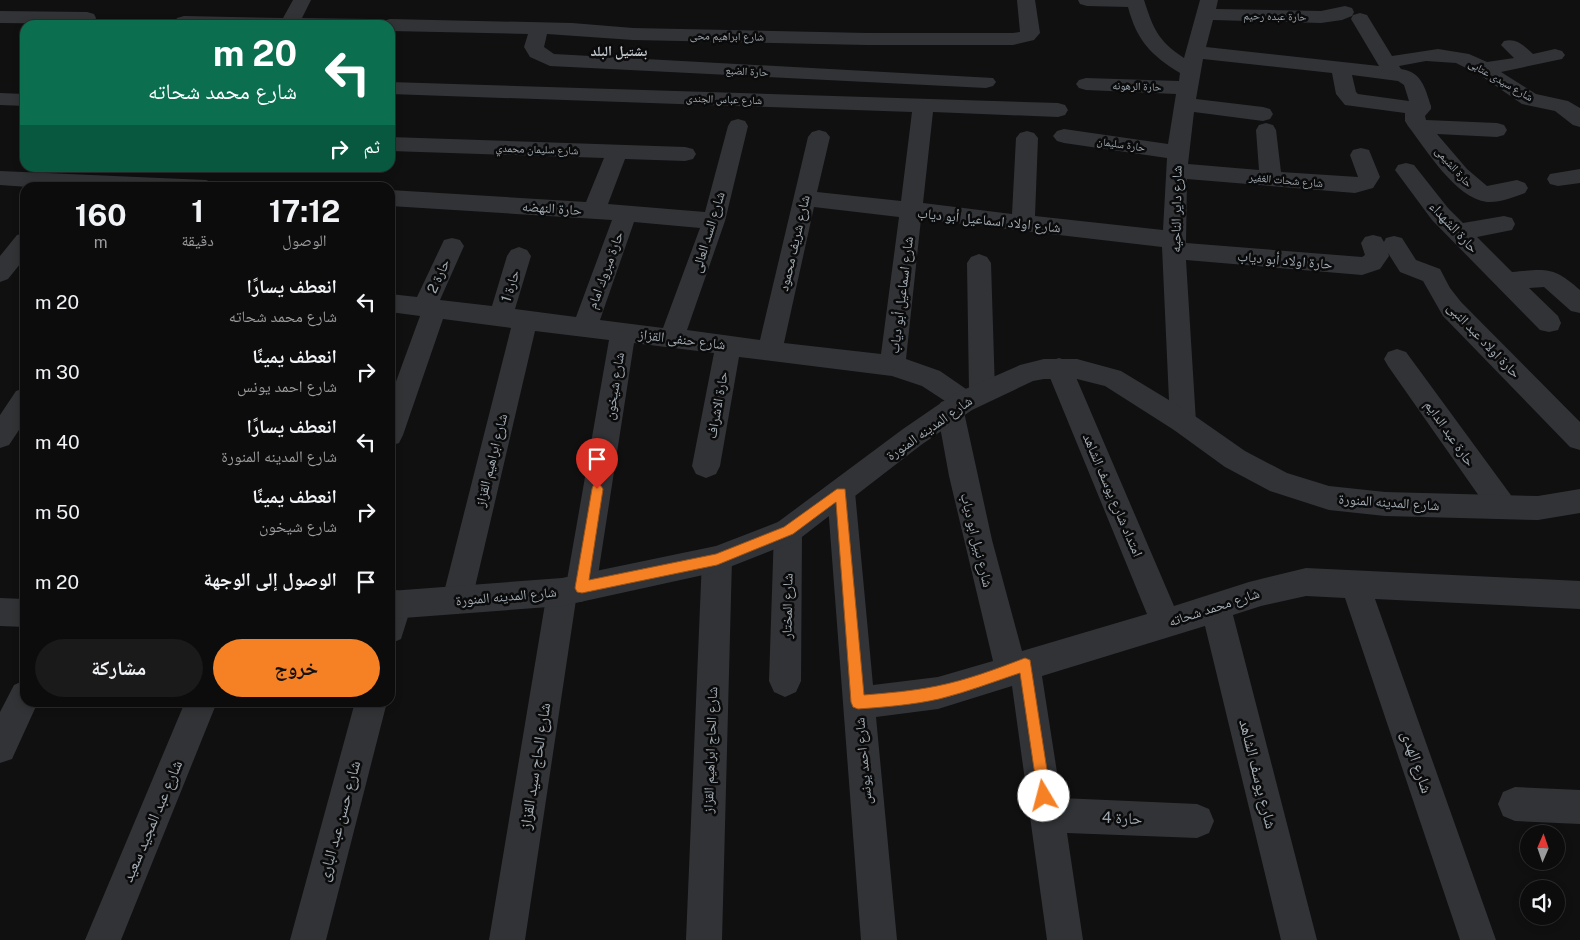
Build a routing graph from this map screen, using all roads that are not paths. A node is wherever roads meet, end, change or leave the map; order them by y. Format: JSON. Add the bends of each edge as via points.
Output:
{"nodes":[{"id":1,"x":302,"y":0,"type":"edge"},
{"id":2,"x":1026,"y":0,"type":"edge"},
{"id":3,"x":1088,"y":0,"type":"edge"},
{"id":4,"x":1135,"y":1,"type":"edge"},
{"id":5,"x":1207,"y":7,"type":"edge"},
{"id":6,"x":89,"y":16,"type":"edge"},
{"id":7,"x":1352,"y":16,"type":"joint"},
{"id":8,"x":0,"y":17,"type":"edge"},
{"id":9,"x":187,"y":18,"type":"edge"},
{"id":10,"x":221,"y":20,"type":"edge"},
{"id":11,"x":291,"y":20,"type":"edge"},
{"id":12,"x":395,"y":25,"type":"edge"},
{"id":13,"x":539,"y":28,"type":"junction"},
{"id":14,"x":1511,"y":45,"type":"dead end"},
{"id":15,"x":1555,"y":55,"type":"dead end"},
{"id":16,"x":1529,"y":61,"type":"junction"},
{"id":17,"x":1341,"y":69,"type":"junction"},
{"id":18,"x":1484,"y":69,"type":"junction"},
{"id":19,"x":1395,"y":71,"type":"junction"},
{"id":20,"x":1190,"y":79,"type":"junction"},
{"id":21,"x":986,"y":82,"type":"dead end"},
{"id":22,"x":1086,"y":84,"type":"dead end"},
{"id":23,"x":395,"y":88,"type":"edge"},
{"id":24,"x":0,"y":99,"type":"edge"},
{"id":25,"x":20,"y":99,"type":"edge"},
{"id":26,"x":922,"y":106,"type":"junction"},
{"id":27,"x":1058,"y":110,"type":"dead end"},
{"id":28,"x":1578,"y":115,"type":"edge"},
{"id":29,"x":1420,"y":118,"type":"junction"},
{"id":30,"x":738,"y":126,"type":"dead end"},
{"id":31,"x":1497,"y":130,"type":"dead end"},
{"id":32,"x":1064,"y":136,"type":"dead end"},
{"id":33,"x":819,"y":137,"type":"dead end"},
{"id":34,"x":1027,"y":138,"type":"dead end"},
{"id":35,"x":395,"y":144,"type":"edge"},
{"id":36,"x":617,"y":152,"type":"junction"},
{"id":37,"x":685,"y":154,"type":"dead end"},
{"id":38,"x":1361,"y":155,"type":"dead end"},
{"id":39,"x":1177,"y":162,"type":"junction"},
{"id":40,"x":1406,"y":170,"type":"dead end"},
{"id":41,"x":1580,"y":176,"type":"edge"},
{"id":42,"x":0,"y":178,"type":"edge"},
{"id":43,"x":71,"y":178,"type":"edge"},
{"id":44,"x":1271,"y":178,"type":"junction"},
{"id":45,"x":1558,"y":180,"type":"dead end"},
{"id":46,"x":125,"y":182,"type":"edge"},
{"id":47,"x":1517,"y":188,"type":"dead end"},
{"id":48,"x":395,"y":198,"type":"edge"},
{"id":49,"x":805,"y":198,"type":"junction"},
{"id":50,"x":594,"y":211,"type":"junction"},
{"id":51,"x":910,"y":211,"type":"junction"},
{"id":52,"x":626,"y":213,"type":"junction"},
{"id":53,"x":714,"y":220,"type":"junction"},
{"id":54,"x":1023,"y":223,"type":"junction"},
{"id":55,"x":1504,"y":224,"type":"dead end"},
{"id":56,"x":1457,"y":232,"type":"junction"},
{"id":57,"x":1383,"y":243,"type":"joint"},
{"id":58,"x":452,"y":246,"type":"dead end"},
{"id":59,"x":1174,"y":246,"type":"junction"},
{"id":60,"x":519,"y":256,"type":"dead end"},
{"id":61,"x":979,"y":263,"type":"dead end"},
{"id":62,"x":1506,"y":281,"type":"junction"},
{"id":63,"x":395,"y":303,"type":"edge"},
{"id":64,"x":1580,"y":304,"type":"edge"},
{"id":65,"x":430,"y":307,"type":"junction"},
{"id":66,"x":513,"y":318,"type":"junction"},
{"id":67,"x":1549,"y":323,"type":"dead end"},
{"id":68,"x":585,"y":327,"type":"junction"},
{"id":69,"x":623,"y":332,"type":"junction"},
{"id":70,"x":672,"y":338,"type":"junction"},
{"id":71,"x":728,"y":345,"type":"junction"},
{"id":72,"x":770,"y":349,"type":"junction"},
{"id":73,"x":1398,"y":359,"type":"dead end"},
{"id":74,"x":892,"y":366,"type":"junction"},
{"id":75,"x":1059,"y":368,"type":"junction"},
{"id":76,"x":965,"y":401,"type":"junction"},
{"id":77,"x":20,"y":407,"type":"edge"},
{"id":78,"x":395,"y":419,"type":"edge"},
{"id":79,"x":1183,"y":422,"type":"junction"},
{"id":80,"x":0,"y":437,"type":"edge"},
{"id":81,"x":1580,"y":438,"type":"edge"},
{"id":82,"x":706,"y":466,"type":"dead end"},
{"id":83,"x":841,"y":492,"type":"junction"},
{"id":84,"x":1578,"y":505,"type":"edge"},
{"id":85,"x":1503,"y":507,"type":"junction"},
{"id":86,"x":788,"y":531,"type":"junction"},
{"id":87,"x":717,"y":559,"type":"junction"},
{"id":88,"x":1355,"y":584,"type":"junction"},
{"id":89,"x":572,"y":590,"type":"junction"},
{"id":90,"x":1580,"y":595,"type":"edge"},
{"id":91,"x":457,"y":600,"type":"junction"},
{"id":92,"x":1216,"y":608,"type":"junction"},
{"id":93,"x":395,"y":612,"type":"edge"},
{"id":94,"x":1166,"y":623,"type":"junction"},
{"id":95,"x":1018,"y":667,"type":"junction"},
{"id":96,"x":785,"y":681,"type":"dead end"},
{"id":97,"x":858,"y":702,"type":"junction"},
{"id":98,"x":20,"y":706,"type":"edge"},
{"id":99,"x":199,"y":707,"type":"edge"},
{"id":100,"x":370,"y":707,"type":"edge"},
{"id":101,"x":0,"y":747,"type":"edge"},
{"id":102,"x":1515,"y":804,"type":"dead end"},
{"id":103,"x":1580,"y":807,"type":"edge"},
{"id":104,"x":1047,"y":815,"type":"junction"},
{"id":105,"x":1197,"y":822,"type":"dead end"},
{"id":106,"x":102,"y":940,"type":"edge"},
{"id":107,"x":308,"y":940,"type":"edge"},
{"id":108,"x":507,"y":940,"type":"edge"},
{"id":109,"x":704,"y":940,"type":"edge"},
{"id":110,"x":879,"y":940,"type":"edge"},
{"id":111,"x":1065,"y":940,"type":"edge"},
{"id":112,"x":1299,"y":940,"type":"edge"},
{"id":113,"x":1478,"y":940,"type":"edge"}],
"edges":[{"from":1,"to":11,"type":"street"},
{"from":2,"to":13,"type":"street","name":"شارع ابراهيم محى","via":[[1030,33],[1013,39],[633,34]]},
{"from":3,"to":4,"type":"street"},
{"from":4,"to":20,"type":"street","via":[[1150,41]]},
{"from":5,"to":7,"type":"street","name":"حارة عبده رحيم","via":[[1321,17]]},
{"from":5,"to":20,"type":"street","name":"شارع داير الناحيه"},
{"from":6,"to":8,"type":"street"},
{"from":7,"to":19,"type":"street","name":"حارة الشيمى"},
{"from":9,"to":10,"type":"street"},
{"from":12,"to":13,"type":"street","name":"شارع ابراهيم محى"},
{"from":13,"to":21,"type":"street","name":"حارة الضبع","via":[[534,47],[537,53],[550,60]]},
{"from":14,"to":16,"type":"street"},
{"from":15,"to":16,"type":"street"},
{"from":16,"to":18,"type":"street"},
{"from":17,"to":19,"type":"street","name":"شارع سيدى عتابى"},
{"from":17,"to":20,"type":"street","name":"شارع سيدى عتابى"},
{"from":17,"to":29,"type":"street","via":[[1346,94],[1352,100]]},
{"from":18,"to":19,"type":"street","name":"شارع سيدى عتابى","via":[[1462,58],[1426,54]]},
{"from":18,"to":28,"type":"street","name":"شارع سيدى عتابى","via":[[1525,97],[1566,106]]},
{"from":19,"to":29,"type":"street","name":"حارة الشيمى","via":[[1413,82]]},
{"from":20,"to":22,"type":"street","name":"حارة الرهونه"},
{"from":20,"to":39,"type":"street","name":"شارع داير الناحيه"},
{"from":20,"to":44,"type":"street","via":[[1265,122]]},
{"from":23,"to":26,"type":"street","name":"شارع عباس الجندى"},
{"from":24,"to":25,"type":"street"},
{"from":26,"to":27,"type":"street","name":"شارع عباس الجندى"},
{"from":26,"to":51,"type":"street","name":"شارع اسماعيل أبو دياب"},
{"from":29,"to":31,"type":"street"},
{"from":29,"to":47,"type":"street","name":"حارة الشيمى","via":[[1455,172],[1474,189],[1487,194]]},
{"from":30,"to":53,"type":"street","name":"شارع السد العالى"},
{"from":32,"to":39,"type":"street","name":"حارة سليمان"},
{"from":33,"to":49,"type":"street","name":"شارع شريف محمود"},
{"from":34,"to":54,"type":"street"},
{"from":35,"to":36,"type":"street","name":"شارع سليمان محمدي"},
{"from":36,"to":37,"type":"street","name":"شارع سليمان محمدي"},
{"from":36,"to":50,"type":"street"},
{"from":38,"to":44,"type":"street","name":"شارع شحات الغفير","via":[[1369,177],[1365,183],[1355,185]]},
{"from":39,"to":44,"type":"street","name":"شارع شحات الغفير"},
{"from":39,"to":59,"type":"street","name":"شارع داير الناحيه"},
{"from":40,"to":56,"type":"street","name":"حارة الشهداء"},
{"from":41,"to":45,"type":"street"},
{"from":42,"to":43,"type":"street"},
{"from":43,"to":46,"type":"street"},
{"from":48,"to":50,"type":"street","name":"حارة النهضه"},
{"from":49,"to":51,"type":"street","name":"شارع اولاد اسماعيل أبو دياب"},
{"from":49,"to":72,"type":"street","name":"شارع شريف محمود"},
{"from":50,"to":52,"type":"street","name":"حارة النهضه"},
{"from":51,"to":54,"type":"street","name":"شارع اولاد اسماعيل أبو دياب"},
{"from":51,"to":74,"type":"street","name":"شارع اسماعيل أبو دياب"},
{"from":52,"to":53,"type":"street","name":"حارة النهضه"},
{"from":52,"to":68,"type":"street","name":"حارة مبروك امام"},
{"from":53,"to":70,"type":"street","name":"شارع السد العالى"},
{"from":54,"to":59,"type":"street","name":"شارع اولاد اسماعيل أبو دياب"},
{"from":55,"to":56,"type":"street"},
{"from":56,"to":62,"type":"street","name":"حارة الشهداء"},
{"from":57,"to":59,"type":"street","name":"حارة اولاد أبو دياب","via":[[1372,262],[1362,266]]},
{"from":57,"to":81,"type":"street","name":"حارة اولاد عبد النبى","via":[[1408,266],[1432,275],[1452,309]]},
{"from":58,"to":65,"type":"street","name":"حارة 2"},
{"from":59,"to":79,"type":"street","name":"شارع داير الناحيه"},
{"from":60,"to":66,"type":"street","name":"حارة 1"},
{"from":61,"to":76,"type":"street","name":"شارع نبيل ابو دياب"},
{"from":62,"to":64,"type":"street","via":[[1548,278]]},
{"from":62,"to":67,"type":"street","name":"حارة الشهداء"},
{"from":63,"to":65,"type":"street","name":"شارع حنفى القزاز"},
{"from":65,"to":66,"type":"street","name":"شارع حنفى القزاز"},
{"from":65,"to":78,"type":"street","name":"حارة 2"},
{"from":66,"to":68,"type":"street","name":"شارع حنفى القزاز"},
{"from":66,"to":91,"type":"street","name":"شارع ابراهيم القزاز"},
{"from":68,"to":69,"type":"street","name":"شارع حنفى القزاز"},
{"from":69,"to":70,"type":"street","name":"شارع حنفى القزاز"},
{"from":69,"to":89,"type":"street","name":"شارع شيخون"},
{"from":70,"to":71,"type":"street","name":"شارع حنفى القزاز"},
{"from":71,"to":72,"type":"street","name":"شارع حنفى القزاز"},
{"from":71,"to":82,"type":"street","name":"حارة الاشراف"},
{"from":72,"to":74,"type":"street","name":"شارع حنفى القزاز"},
{"from":73,"to":85,"type":"street","name":"حارة عبد الدايم"},
{"from":74,"to":76,"type":"street","name":"شارع حنفى القزاز","via":[[916,371],[939,381]]},
{"from":75,"to":76,"type":"street","name":"شارع المدينه المنورة","via":[[1029,372]]},
{"from":75,"to":79,"type":"street","name":"شارع المدينه المنورة","via":[[1094,372],[1112,378]]},
{"from":75,"to":94,"type":"street","name":"امتداد شارع يوسف الشاهد"},
{"from":76,"to":83,"type":"street","name":"شارع المدينه المنورة"},
{"from":76,"to":95,"type":"street","name":"شارع نبيل ابو دياب","via":[[966,498],[985,574]]},
{"from":77,"to":80,"type":"street"},
{"from":79,"to":85,"type":"street","name":"شارع المدينه المنورة","via":[[1235,459],[1280,483],[1329,498],[1385,504]]},
{"from":83,"to":86,"type":"street","name":"شارع المدينه المنورة"},
{"from":83,"to":97,"type":"street","name":"شارع احمد يونس"},
{"from":84,"to":85,"type":"street","name":"شارع المدينه المنورة"},
{"from":86,"to":87,"type":"street","name":"شارع المدينه المنورة"},
{"from":86,"to":96,"type":"street","name":"شارع المختار"},
{"from":87,"to":89,"type":"street","name":"شارع المدينه المنورة"},
{"from":87,"to":109,"type":"street","name":"شارع الحاج ابراهيم القزاز"},
{"from":88,"to":90,"type":"street","name":"شارع محمد شحاته"},
{"from":88,"to":92,"type":"street","name":"شارع محمد شحاته","via":[[1306,582],[1257,592]]},
{"from":88,"to":113,"type":"street","name":"شارع الهدى"},
{"from":89,"to":91,"type":"street","name":"شارع المدينه المنورة"},
{"from":89,"to":108,"type":"street","name":"شارع الحاج سيد القزاز"},
{"from":91,"to":93,"type":"street","name":"شارع المدينه المنورة"},
{"from":92,"to":94,"type":"street","name":"شارع محمد شحاته"},
{"from":92,"to":112,"type":"street","name":"شارع يوسف الشاهد"},
{"from":94,"to":95,"type":"street","name":"شارع محمد شحاته"},
{"from":95,"to":97,"type":"street","name":"شارع محمد شحاته","via":[[938,693]]},
{"from":95,"to":104,"type":"street","name":"شارع نبيل ابو دياب"},
{"from":97,"to":110,"type":"street","name":"شارع احمد يونس"},
{"from":98,"to":101,"type":"street"},
{"from":99,"to":106,"type":"street","name":"شارع عبد المجيد سعيد"},
{"from":100,"to":107,"type":"street","name":"شارع حسن عبد البارى"},
{"from":102,"to":103,"type":"street"},
{"from":104,"to":105,"type":"street","name":"حارة 4"},
{"from":104,"to":111,"type":"street","name":"شارع نبيل ابو دياب"}]}
